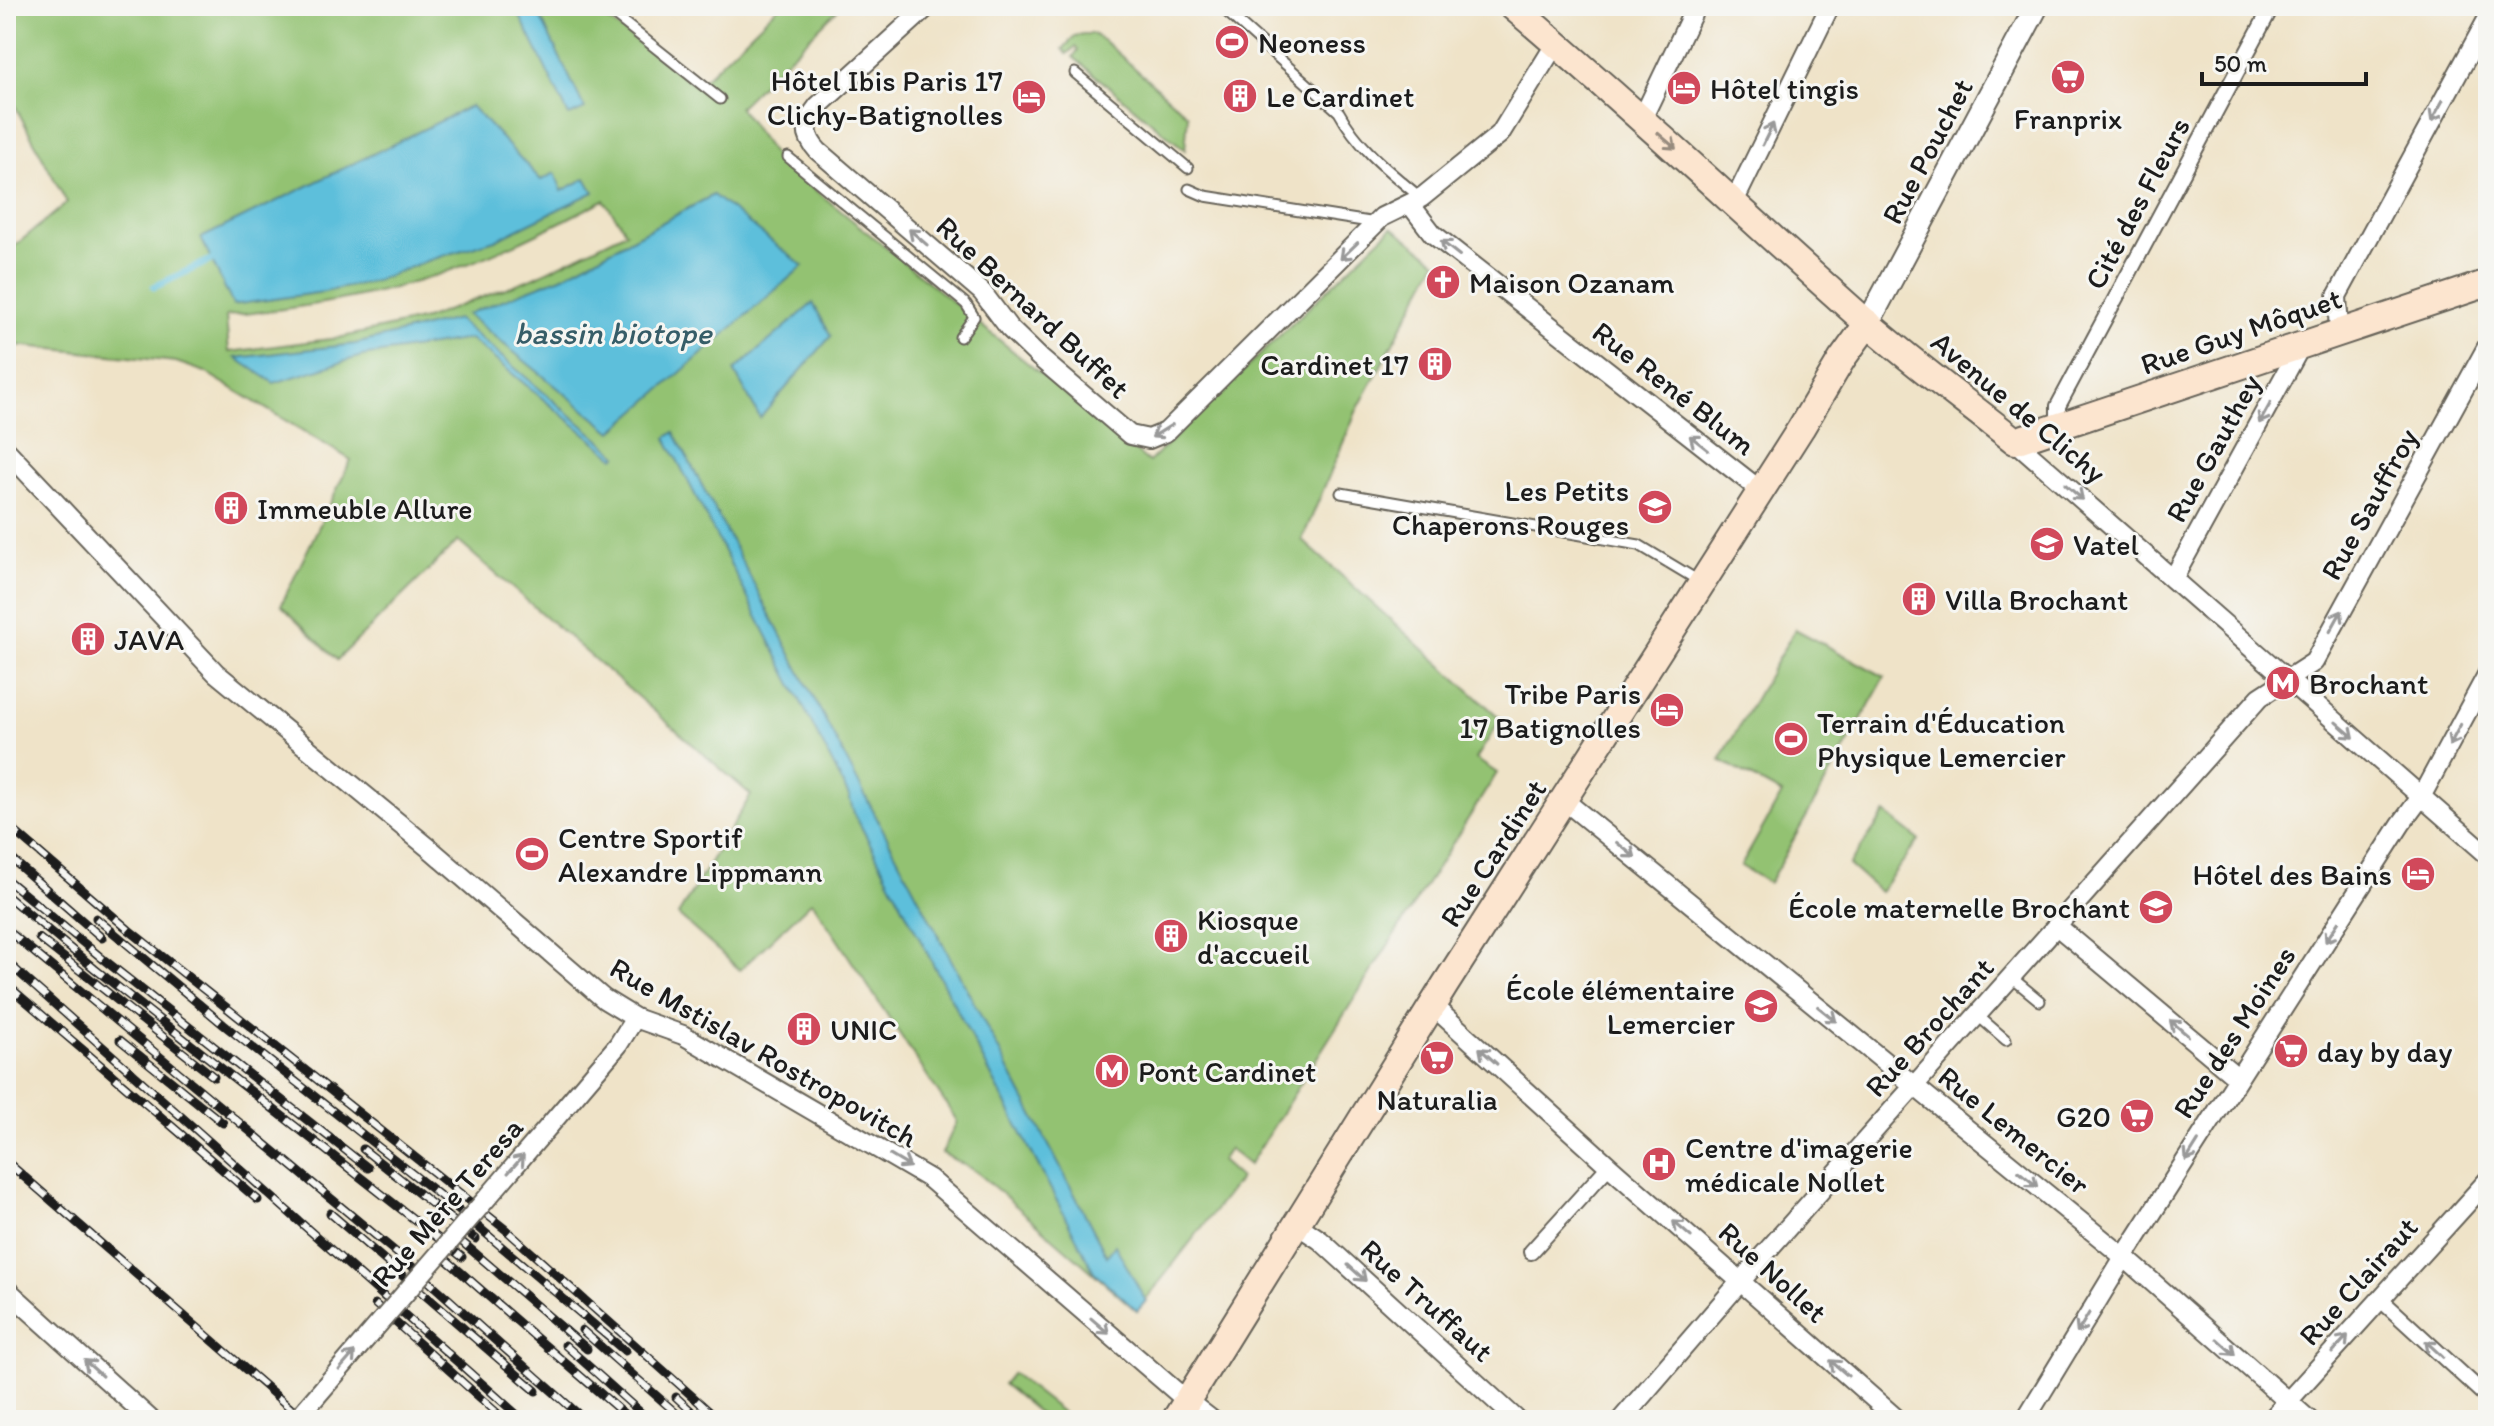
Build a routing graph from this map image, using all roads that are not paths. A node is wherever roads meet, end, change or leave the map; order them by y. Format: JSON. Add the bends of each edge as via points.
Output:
{"nodes":[{"id":1,"x":603,"y":6,"type":"edge"},
{"id":2,"x":928,"y":6,"type":"edge"},
{"id":3,"x":1220,"y":6,"type":"edge"},
{"id":4,"x":1512,"y":6,"type":"edge"},
{"id":5,"x":1696,"y":6,"type":"edge"},
{"id":6,"x":1830,"y":6,"type":"edge"},
{"id":7,"x":2037,"y":6,"type":"edge"},
{"id":8,"x":2272,"y":6,"type":"edge"},
{"id":9,"x":1536,"y":14,"type":"edge"},
{"id":10,"x":2488,"y":18,"type":"edge"},
{"id":11,"x":1556,"y":43,"type":"junction"},
{"id":12,"x":1075,"y":73,"type":"dead end"},
{"id":13,"x":720,"y":99,"type":"dead end"},
{"id":14,"x":1642,"y":119,"type":"junction"},
{"id":15,"x":788,"y":157,"type":"dead end"},
{"id":16,"x":1188,"y":168,"type":"dead end"},
{"id":17,"x":1189,"y":189,"type":"dead end"},
{"id":18,"x":1415,"y":201,"type":"junction"},
{"id":19,"x":1733,"y":204,"type":"junction"},
{"id":20,"x":1376,"y":223,"type":"junction"},
{"id":21,"x":2488,"y":283,"type":"edge"},
{"id":22,"x":1868,"y":323,"type":"junction"},
{"id":23,"x":2339,"y":332,"type":"junction"},
{"id":24,"x":960,"y":337,"type":"dead end"},
{"id":25,"x":2302,"y":344,"type":"junction"},
{"id":26,"x":2488,"y":345,"type":"edge"},
{"id":27,"x":2058,"y":427,"type":"junction"},
{"id":28,"x":2015,"y":441,"type":"junction"},
{"id":29,"x":6,"y":450,"type":"edge"},
{"id":30,"x":1761,"y":491,"type":"junction"},
{"id":31,"x":1341,"y":493,"type":"dead end"},
{"id":32,"x":2173,"y":579,"type":"junction"},
{"id":33,"x":1702,"y":583,"type":"junction"},
{"id":34,"x":2488,"y":673,"type":"edge"},
{"id":35,"x":2287,"y":679,"type":"junction"},
{"id":36,"x":2421,"y":797,"type":"junction"},
{"id":37,"x":1565,"y":801,"type":"junction"},
{"id":38,"x":2488,"y":855,"type":"edge"},
{"id":39,"x":2057,"y":926,"type":"junction"},
{"id":40,"x":2011,"y":977,"type":"junction"},
{"id":41,"x":2040,"y":1001,"type":"dead end"},
{"id":42,"x":1433,"y":1006,"type":"junction"},
{"id":43,"x":1977,"y":1015,"type":"junction"},
{"id":44,"x":635,"y":1018,"type":"junction"},
{"id":45,"x":2006,"y":1040,"type":"dead end"},
{"id":46,"x":2238,"y":1078,"type":"junction"},
{"id":47,"x":1915,"y":1085,"type":"junction"},
{"id":48,"x":1609,"y":1166,"type":"junction"},
{"id":49,"x":2488,"y":1180,"type":"edge"},
{"id":50,"x":1296,"y":1224,"type":"junction"},
{"id":51,"x":1531,"y":1252,"type":"dead end"},
{"id":52,"x":2124,"y":1257,"type":"junction"},
{"id":53,"x":1741,"y":1281,"type":"junction"},
{"id":54,"x":6,"y":1289,"type":"edge"},
{"id":55,"x":2380,"y":1299,"type":"junction"},
{"id":56,"x":2488,"y":1398,"type":"edge"},
{"id":57,"x":2287,"y":1402,"type":"junction"},
{"id":58,"x":1180,"y":1410,"type":"edge"},
{"id":59,"x":151,"y":1420,"type":"edge"},
{"id":60,"x":296,"y":1420,"type":"edge"},
{"id":61,"x":1212,"y":1420,"type":"edge"},
{"id":62,"x":1517,"y":1420,"type":"edge"},
{"id":63,"x":1621,"y":1420,"type":"edge"},
{"id":64,"x":1898,"y":1420,"type":"edge"},
{"id":65,"x":2025,"y":1420,"type":"edge"},
{"id":66,"x":2271,"y":1420,"type":"edge"},
{"id":67,"x":2309,"y":1420,"type":"edge"}],
"edges":[{"from":1,"to":13,"type":"lane"},
{"from":20,"to":2,"type":"street","name":"Rue Bernard Buffet","one_way":true,"via":[[1166,432],[1149,439],[1130,435],[1040,358],[982,292],[809,139],[808,122],[818,106]]},
{"from":3,"to":18,"type":"lane","via":[[1339,112],[1351,135]]},
{"from":4,"to":9,"type":"main road","name":"Avenue de Clichy"},
{"from":5,"to":14,"type":"street"},
{"from":19,"to":6,"type":"street","one_way":true},
{"from":7,"to":22,"type":"street","name":"Rue Pouchet"},
{"from":8,"to":27,"type":"street","name":"Cité des Fleurs","via":[[2058,406]]},
{"from":9,"to":11,"type":"main road","name":"Avenue de Clichy"},
{"from":10,"to":23,"type":"street","one_way":true,"via":[[2337,296]]},
{"from":11,"to":14,"type":"main road","name":"Avenue de Clichy"},
{"from":11,"to":18,"type":"street","name":"Rue Bernard Buffet","via":[[1500,134]]},
{"from":12,"to":16,"type":"lane"},
{"from":14,"to":19,"type":"main road","name":"Avenue de Clichy","one_way":true},
{"from":15,"to":24,"type":"lane","via":[[966,304],[974,317]]},
{"from":17,"to":20,"type":"lane","via":[[1205,196]]},
{"from":18,"to":20,"type":"street","name":"Rue Bernard Buffet"},
{"from":30,"to":18,"type":"street","name":"Rue René Blum","one_way":true,"via":[[1433,234]]},
{"from":19,"to":22,"type":"main road","name":"Avenue de Clichy"},
{"from":21,"to":23,"type":"main road","name":"Rue Guy Môquet"},
{"from":22,"to":28,"type":"main road","name":"Avenue de Clichy"},
{"from":22,"to":30,"type":"main road","name":"Rue Cardinet"},
{"from":23,"to":25,"type":"main road","name":"Rue Guy Môquet"},
{"from":25,"to":27,"type":"main road","name":"Rue Guy Môquet"},
{"from":25,"to":32,"type":"street","name":"Rue Gauthey","one_way":true},
{"from":35,"to":26,"type":"street","name":"Rue Sauffroy","one_way":true,"via":[[2314,662]]},
{"from":27,"to":28,"type":"main road","name":"Rue Guy Môquet"},
{"from":28,"to":32,"type":"street","name":"Avenue de Clichy","one_way":true},
{"from":29,"to":44,"type":"street","name":"Rue Mstislav Rostropovitch","via":[[216,673],[604,999]]},
{"from":30,"to":33,"type":"main road","name":"Rue Cardinet"},
{"from":31,"to":33,"type":"lane","via":[[1639,545]]},
{"from":32,"to":35,"type":"street","name":"Avenue de Clichy"},
{"from":33,"to":37,"type":"main road","name":"Rue Cardinet"},
{"from":34,"to":36,"type":"street","name":"Rue des Moines","one_way":true},
{"from":35,"to":36,"type":"street","name":"Avenue de Clichy","one_way":true},
{"from":35,"to":39,"type":"street","name":"Rue Brochant","via":[[2260,697]]},
{"from":36,"to":38,"type":"street","name":"Avenue de Clichy"},
{"from":36,"to":46,"type":"street","name":"Rue des Moines","one_way":true},
{"from":37,"to":42,"type":"main road","name":"Rue Cardinet"},
{"from":37,"to":47,"type":"street","name":"Rue Lemercier","one_way":true},
{"from":39,"to":40,"type":"street","name":"Rue Brochant"},
{"from":46,"to":39,"type":"street","one_way":true},
{"from":40,"to":41,"type":"lane"},
{"from":40,"to":43,"type":"street","name":"Rue Brochant"},
{"from":48,"to":42,"type":"street","name":"Rue Nollet","one_way":true},
{"from":42,"to":50,"type":"main road","name":"Rue Cardinet"},
{"from":43,"to":45,"type":"lane"},
{"from":43,"to":47,"type":"street","name":"Rue Brochant"},
{"from":44,"to":58,"type":"street","name":"Rue Mstislav Rostropovitch","one_way":true,"via":[[693,1040],[930,1179]]},
{"from":60,"to":44,"type":"street","name":"Rue Mère Teresa","one_way":true,"bridge":true,"via":[[618,1045]]},
{"from":46,"to":52,"type":"street","name":"Rue des Moines","one_way":true},
{"from":47,"to":52,"type":"street","name":"Rue Lemercier","one_way":true},
{"from":47,"to":53,"type":"street","name":"Rue Brochant"},
{"from":48,"to":51,"type":"street"},
{"from":53,"to":48,"type":"street","name":"Rue Nollet","one_way":true},
{"from":49,"to":55,"type":"street","name":"Rue Clairaut"},
{"from":50,"to":58,"type":"main road","name":"Rue Cardinet"},
{"from":50,"to":62,"type":"street","name":"Rue Truffaut","one_way":true},
{"from":52,"to":57,"type":"street","name":"Rue Lemercier","one_way":true},
{"from":52,"to":65,"type":"street","name":"Rue des Moines","one_way":true},
{"from":53,"to":63,"type":"street","name":"Rue Brochant"},
{"from":64,"to":53,"type":"street","name":"Rue Nollet","one_way":true},
{"from":59,"to":54,"type":"street","one_way":true},
{"from":56,"to":55,"type":"street","one_way":true},
{"from":57,"to":55,"type":"street","name":"Rue Clairaut","one_way":true},
{"from":57,"to":66,"type":"street","name":"Rue Clairaut"},
{"from":57,"to":67,"type":"street","name":"Rue Lemercier"},
{"from":58,"to":61,"type":"street","name":"Rue Mstislav Rostropovitch"}]}
